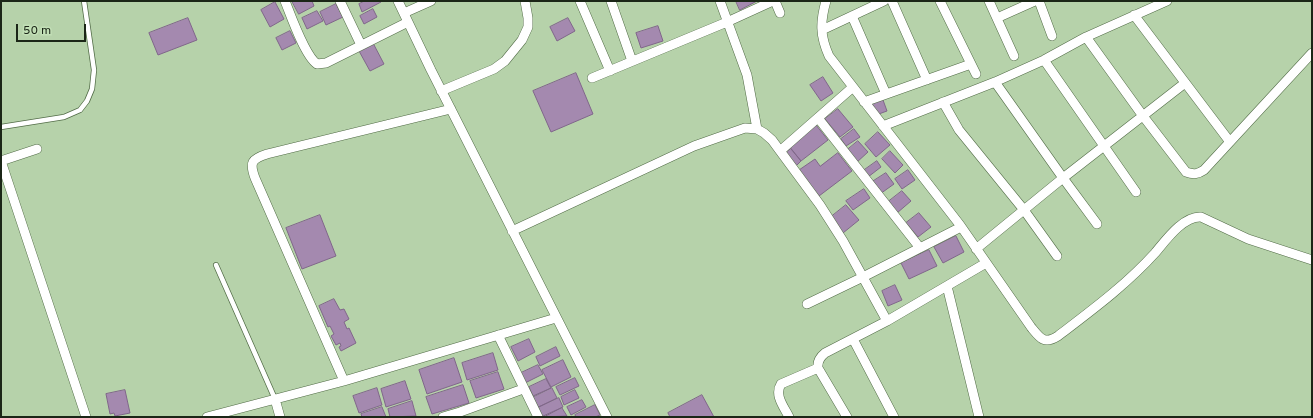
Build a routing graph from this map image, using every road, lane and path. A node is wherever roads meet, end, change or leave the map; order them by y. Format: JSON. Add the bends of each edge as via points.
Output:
{"nodes":[{"id":1,"x":84,"y":1,"type":"edge"},
{"id":2,"x":285,"y":1,"type":"edge"},
{"id":3,"x":340,"y":1,"type":"edge"},
{"id":4,"x":398,"y":1,"type":"edge"},
{"id":5,"x":430,"y":1,"type":"edge"},
{"id":6,"x":525,"y":1,"type":"edge"},
{"id":7,"x":580,"y":1,"type":"edge"},
{"id":8,"x":611,"y":1,"type":"edge"},
{"id":9,"x":720,"y":1,"type":"edge"},
{"id":10,"x":774,"y":1,"type":"edge"},
{"id":11,"x":826,"y":1,"type":"edge"},
{"id":12,"x":884,"y":1,"type":"edge"},
{"id":13,"x":940,"y":1,"type":"edge"},
{"id":14,"x":989,"y":1,"type":"edge"},
{"id":15,"x":1035,"y":1,"type":"edge"},
{"id":16,"x":1039,"y":1,"type":"edge"},
{"id":17,"x":1167,"y":1,"type":"edge"},
{"id":18,"x":897,"y":2,"type":"edge"},
{"id":19,"x":404,"y":13,"type":"junction"},
{"id":20,"x":780,"y":13,"type":"dead end"},
{"id":21,"x":1134,"y":15,"type":"junction"},
{"id":22,"x":852,"y":16,"type":"junction"},
{"id":23,"x":997,"y":18,"type":"junction"},
{"id":24,"x":408,"y":22,"type":"junction"},
{"id":25,"x":727,"y":22,"type":"junction"},
{"id":26,"x":822,"y":30,"type":"junction"},
{"id":27,"x":1052,"y":36,"type":"dead end"},
{"id":28,"x":1086,"y":37,"type":"junction"},
{"id":29,"x":361,"y":45,"type":"junction"},
{"id":30,"x":1312,"y":53,"type":"edge"},
{"id":31,"x":1014,"y":56,"type":"dead end"},
{"id":32,"x":1044,"y":60,"type":"junction"},
{"id":33,"x":632,"y":61,"type":"junction"},
{"id":34,"x":971,"y":64,"type":"junction"},
{"id":35,"x":610,"y":71,"type":"junction"},
{"id":36,"x":976,"y":74,"type":"dead end"},
{"id":37,"x":592,"y":78,"type":"dead end"},
{"id":38,"x":927,"y":80,"type":"junction"},
{"id":39,"x":995,"y":82,"type":"junction"},
{"id":40,"x":1185,"y":83,"type":"junction"},
{"id":41,"x":853,"y":88,"type":"junction"},
{"id":42,"x":441,"y":91,"type":"junction"},
{"id":43,"x":886,"y":94,"type":"junction"},
{"id":44,"x":864,"y":102,"type":"junction"},
{"id":45,"x":942,"y":102,"type":"junction"},
{"id":46,"x":450,"y":109,"type":"junction"},
{"id":47,"x":1144,"y":116,"type":"junction"},
{"id":48,"x":818,"y":118,"type":"junction"},
{"id":49,"x":883,"y":126,"type":"junction"},
{"id":50,"x":1,"y":127,"type":"edge"},
{"id":51,"x":757,"y":129,"type":"junction"},
{"id":52,"x":1230,"y":142,"type":"junction"},
{"id":53,"x":1104,"y":147,"type":"junction"},
{"id":54,"x":37,"y":149,"type":"dead end"},
{"id":55,"x":780,"y":151,"type":"junction"},
{"id":56,"x":1,"y":161,"type":"edge"},
{"id":57,"x":1063,"y":178,"type":"junction"},
{"id":58,"x":1136,"y":192,"type":"dead end"},
{"id":59,"x":1024,"y":210,"type":"junction"},
{"id":60,"x":1097,"y":224,"type":"dead end"},
{"id":61,"x":961,"y":227,"type":"junction"},
{"id":62,"x":512,"y":231,"type":"junction"},
{"id":63,"x":920,"y":248,"type":"junction"},
{"id":64,"x":976,"y":248,"type":"junction"},
{"id":65,"x":1057,"y":256,"type":"dead end"},
{"id":66,"x":1312,"y":260,"type":"edge"},
{"id":67,"x":986,"y":263,"type":"junction"},
{"id":68,"x":216,"y":266,"type":"dead end"},
{"id":69,"x":864,"y":277,"type":"junction"},
{"id":70,"x":947,"y":286,"type":"junction"},
{"id":71,"x":807,"y":304,"type":"dead end"},
{"id":72,"x":556,"y":318,"type":"junction"},
{"id":73,"x":887,"y":320,"type":"junction"},
{"id":74,"x":498,"y":336,"type":"junction"},
{"id":75,"x":853,"y":339,"type":"junction"},
{"id":76,"x":818,"y":368,"type":"junction"},
{"id":77,"x":344,"y":381,"type":"junction"},
{"id":78,"x":524,"y":389,"type":"junction"},
{"id":79,"x":275,"y":399,"type":"junction"},
{"id":80,"x":460,"y":415,"type":"edge"},
{"id":81,"x":86,"y":417,"type":"edge"},
{"id":82,"x":207,"y":417,"type":"edge"},
{"id":83,"x":280,"y":417,"type":"edge"},
{"id":84,"x":443,"y":417,"type":"edge"},
{"id":85,"x":538,"y":417,"type":"edge"},
{"id":86,"x":607,"y":417,"type":"edge"},
{"id":87,"x":789,"y":417,"type":"edge"},
{"id":88,"x":847,"y":417,"type":"edge"},
{"id":89,"x":894,"y":417,"type":"edge"},
{"id":90,"x":979,"y":417,"type":"edge"}],
"edges":[{"from":1,"to":50,"type":"lane","via":[[94,70],[92,89],[87,101],[80,110],[64,117]]},
{"from":2,"to":29,"type":"street","via":[[308,53],[317,64],[326,63]]},
{"from":3,"to":29,"type":"street"},
{"from":4,"to":19,"type":"street"},
{"from":5,"to":19,"type":"street"},
{"from":6,"to":42,"type":"street","via":[[528,27],[522,40],[505,61],[494,69]]},
{"from":7,"to":35,"type":"street"},
{"from":8,"to":33,"type":"street"},
{"from":9,"to":25,"type":"street"},
{"from":10,"to":20,"type":"street"},
{"from":10,"to":25,"type":"street"},
{"from":11,"to":26,"type":"street"},
{"from":12,"to":22,"type":"street"},
{"from":13,"to":34,"type":"street"},
{"from":14,"to":23,"type":"street"},
{"from":15,"to":23,"type":"street"},
{"from":16,"to":27,"type":"street"},
{"from":17,"to":21,"type":"street"},
{"from":18,"to":38,"type":"street"},
{"from":19,"to":24,"type":"street"},
{"from":21,"to":28,"type":"street"},
{"from":21,"to":40,"type":"street"},
{"from":22,"to":26,"type":"street"},
{"from":22,"to":43,"type":"street"},
{"from":23,"to":31,"type":"street"},
{"from":24,"to":29,"type":"street"},
{"from":24,"to":42,"type":"street"},
{"from":25,"to":33,"type":"street"},
{"from":25,"to":51,"type":"street","via":[[747,75]]},
{"from":26,"to":41,"type":"street","via":[[829,56]]},
{"from":28,"to":32,"type":"street"},
{"from":28,"to":47,"type":"street"},
{"from":30,"to":52,"type":"street"},
{"from":32,"to":39,"type":"street"},
{"from":32,"to":53,"type":"street"},
{"from":33,"to":35,"type":"street"},
{"from":34,"to":36,"type":"street"},
{"from":34,"to":38,"type":"street"},
{"from":35,"to":37,"type":"street"},
{"from":38,"to":43,"type":"street"},
{"from":39,"to":45,"type":"street"},
{"from":39,"to":57,"type":"street"},
{"from":40,"to":47,"type":"street"},
{"from":40,"to":52,"type":"street"},
{"from":41,"to":44,"type":"street"},
{"from":41,"to":48,"type":"street"},
{"from":42,"to":46,"type":"street"},
{"from":43,"to":44,"type":"street"},
{"from":44,"to":49,"type":"street"},
{"from":45,"to":49,"type":"street"},
{"from":45,"to":59,"type":"street","via":[[959,130]]},
{"from":46,"to":62,"type":"street"},
{"from":46,"to":77,"type":"street","via":[[267,154],[255,158],[252,163],[255,178]]},
{"from":47,"to":52,"type":"street","via":[[1186,172],[1193,174],[1204,170]]},
{"from":47,"to":53,"type":"street"},
{"from":48,"to":55,"type":"street"},
{"from":48,"to":63,"type":"street"},
{"from":49,"to":61,"type":"street"},
{"from":51,"to":55,"type":"street","via":[[764,132]]},
{"from":51,"to":62,"type":"street","via":[[745,128],[694,146]]},
{"from":53,"to":57,"type":"street"},
{"from":53,"to":58,"type":"street"},
{"from":54,"to":56,"type":"street"},
{"from":55,"to":69,"type":"street","via":[[820,205]]},
{"from":56,"to":81,"type":"street"},
{"from":57,"to":59,"type":"street"},
{"from":57,"to":60,"type":"street"},
{"from":59,"to":64,"type":"street"},
{"from":59,"to":65,"type":"street"},
{"from":61,"to":63,"type":"street"},
{"from":61,"to":64,"type":"street"},
{"from":62,"to":72,"type":"street"},
{"from":63,"to":69,"type":"street"},
{"from":64,"to":67,"type":"street"},
{"from":66,"to":67,"type":"street","via":[[1248,239],[1201,216],[1194,216],[1185,221],[1123,285],[1051,340],[1039,337]]},
{"from":67,"to":70,"type":"street"},
{"from":68,"to":79,"type":"lane"},
{"from":69,"to":71,"type":"street"},
{"from":69,"to":73,"type":"street"},
{"from":70,"to":73,"type":"street"},
{"from":70,"to":90,"type":"street"},
{"from":72,"to":74,"type":"street"},
{"from":72,"to":86,"type":"street"},
{"from":73,"to":75,"type":"street"},
{"from":74,"to":77,"type":"street"},
{"from":74,"to":78,"type":"street"},
{"from":75,"to":76,"type":"street","via":[[820,356]]},
{"from":75,"to":89,"type":"street"},
{"from":76,"to":87,"type":"street","via":[[781,384],[778,389]]},
{"from":76,"to":88,"type":"street"},
{"from":77,"to":79,"type":"street"},
{"from":78,"to":80,"type":"street"},
{"from":78,"to":85,"type":"street"},
{"from":79,"to":82,"type":"street"},
{"from":79,"to":83,"type":"street"},
{"from":80,"to":84,"type":"street"}]}
